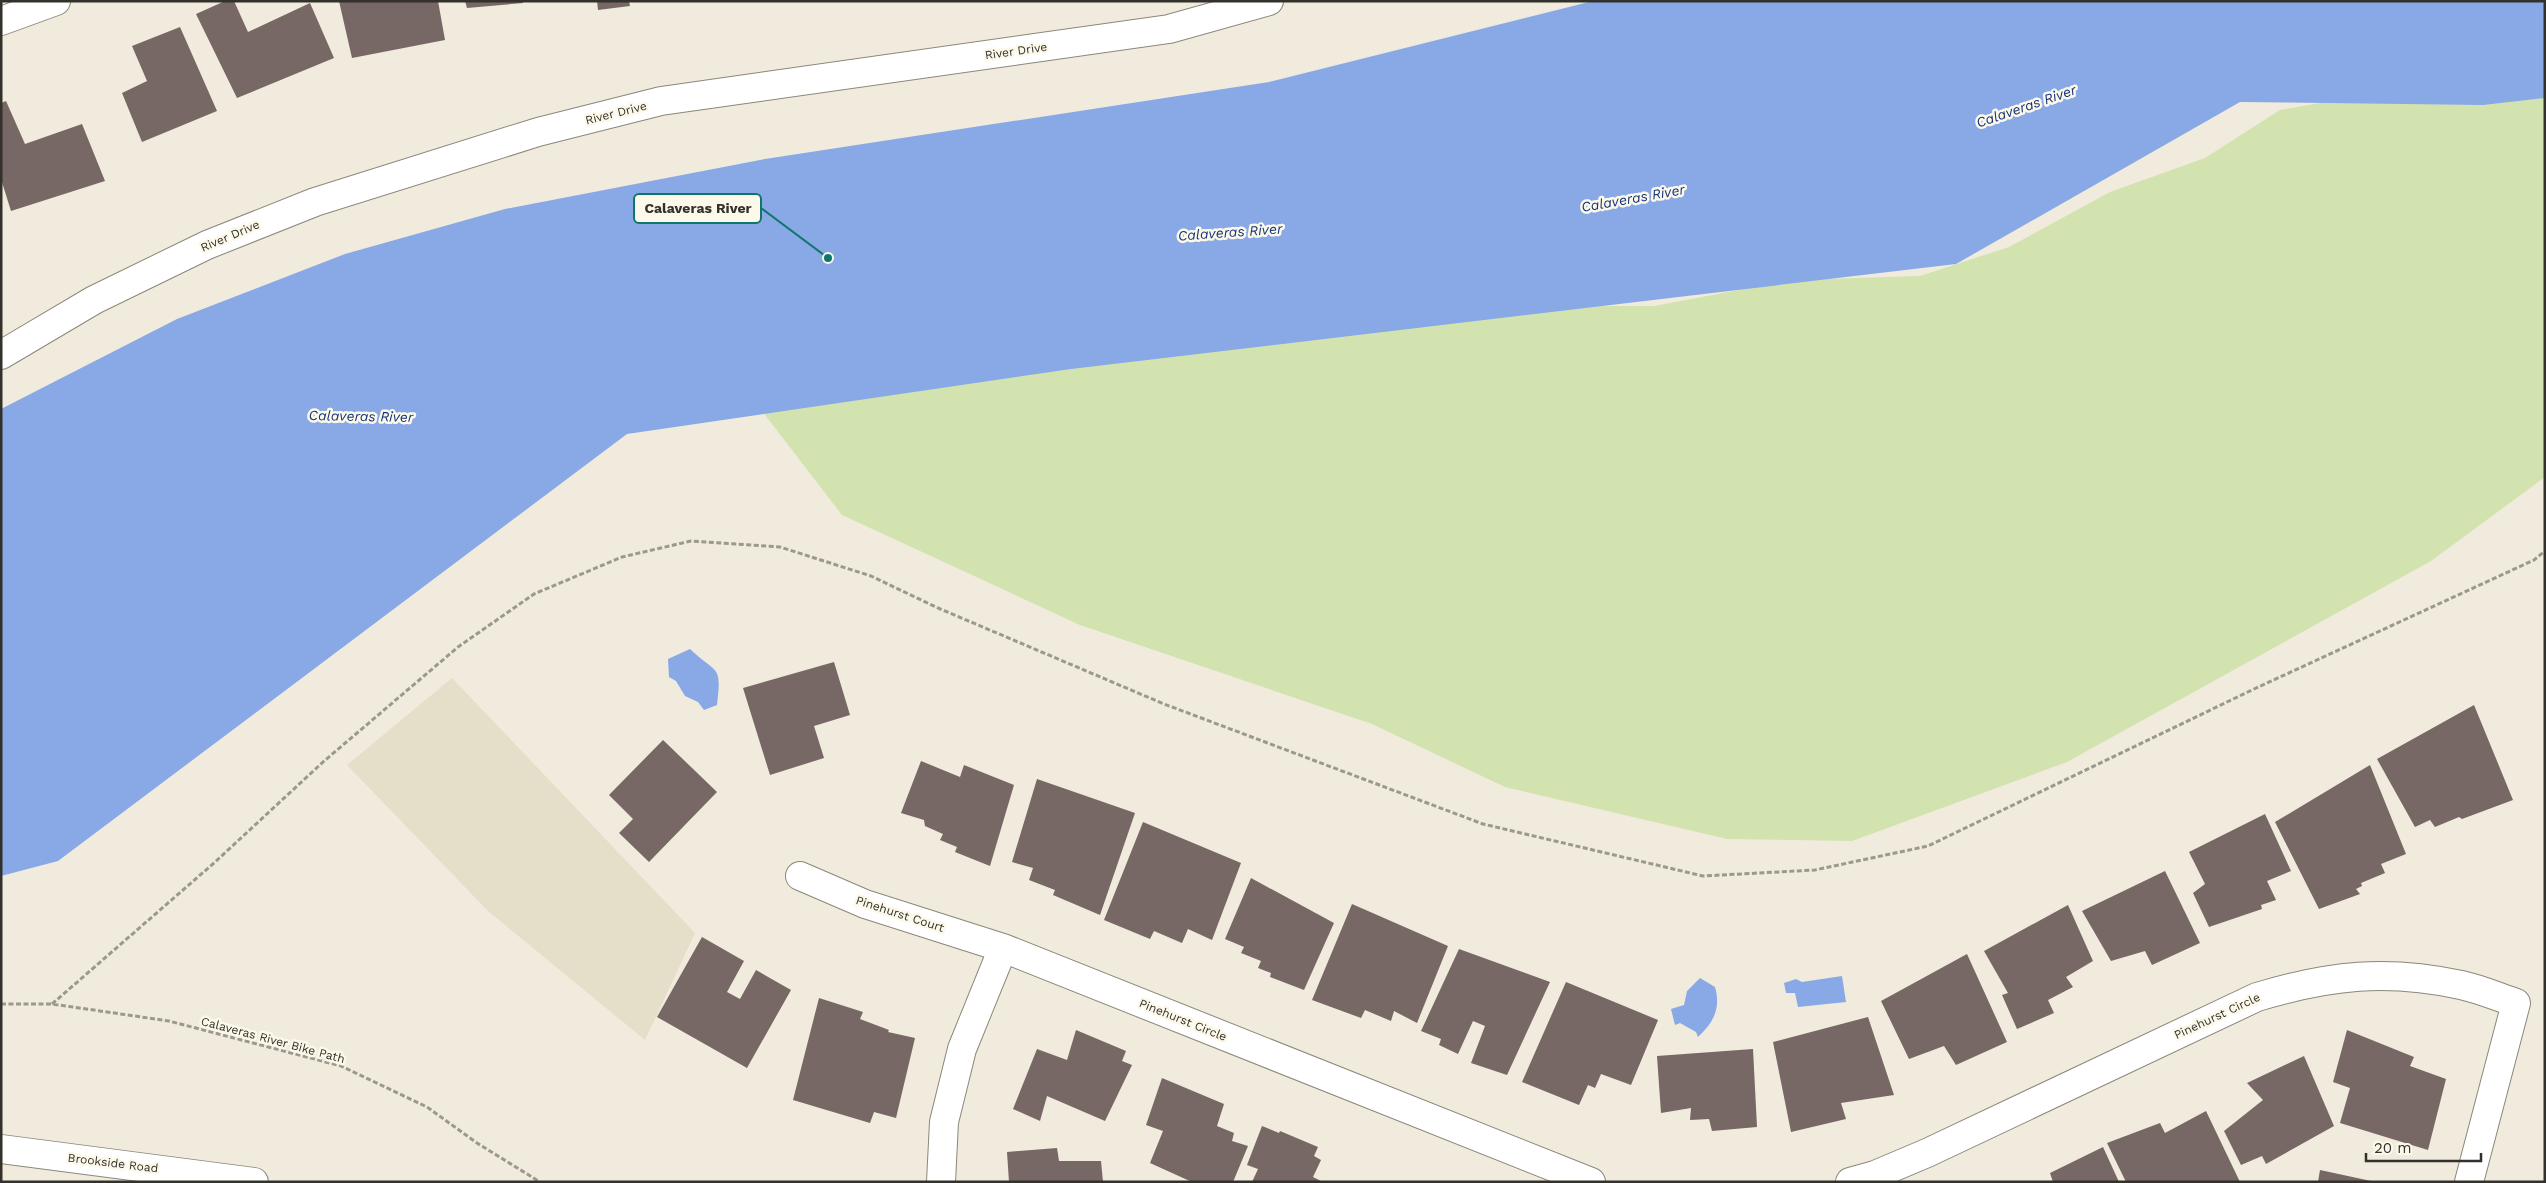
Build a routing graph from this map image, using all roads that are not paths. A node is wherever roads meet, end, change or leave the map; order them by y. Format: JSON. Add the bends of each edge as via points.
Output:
{"nodes":[{"id":1,"x":56,"y":1,"type":"edge"},
{"id":2,"x":1269,"y":1,"type":"edge"},
{"id":3,"x":1,"y":20,"type":"edge"},
{"id":4,"x":1,"y":356,"type":"edge"},
{"id":5,"x":800,"y":876,"type":"dead end"},
{"id":6,"x":1003,"y":948,"type":"junction"},
{"id":7,"x":1,"y":1149,"type":"edge"},
{"id":8,"x":254,"y":1182,"type":"edge"},
{"id":9,"x":941,"y":1182,"type":"edge"},
{"id":10,"x":1591,"y":1182,"type":"edge"},
{"id":11,"x":1850,"y":1182,"type":"edge"},
{"id":12,"x":2469,"y":1182,"type":"edge"}],
"edges":[{"from":1,"to":3,"type":"street"},
{"from":2,"to":4,"type":"street","name":"River Drive","via":[[1169,29],[661,101],[538,132],[315,202],[207,245],[94,300]]},
{"from":5,"to":6,"type":"street","name":"Pinehurst Court","via":[[865,904]]},
{"from":6,"to":9,"type":"street","via":[[962,1049],[944,1122]]},
{"from":6,"to":10,"type":"street","name":"Pinehurst Circle"},
{"from":7,"to":8,"type":"street","name":"Brookside Road"},
{"from":11,"to":12,"type":"street","name":"Pinehurst Circle","via":[[1927,1154],[2257,997],[2304,983],[2360,976],[2408,976],[2463,985],[2516,1004]]}]}
